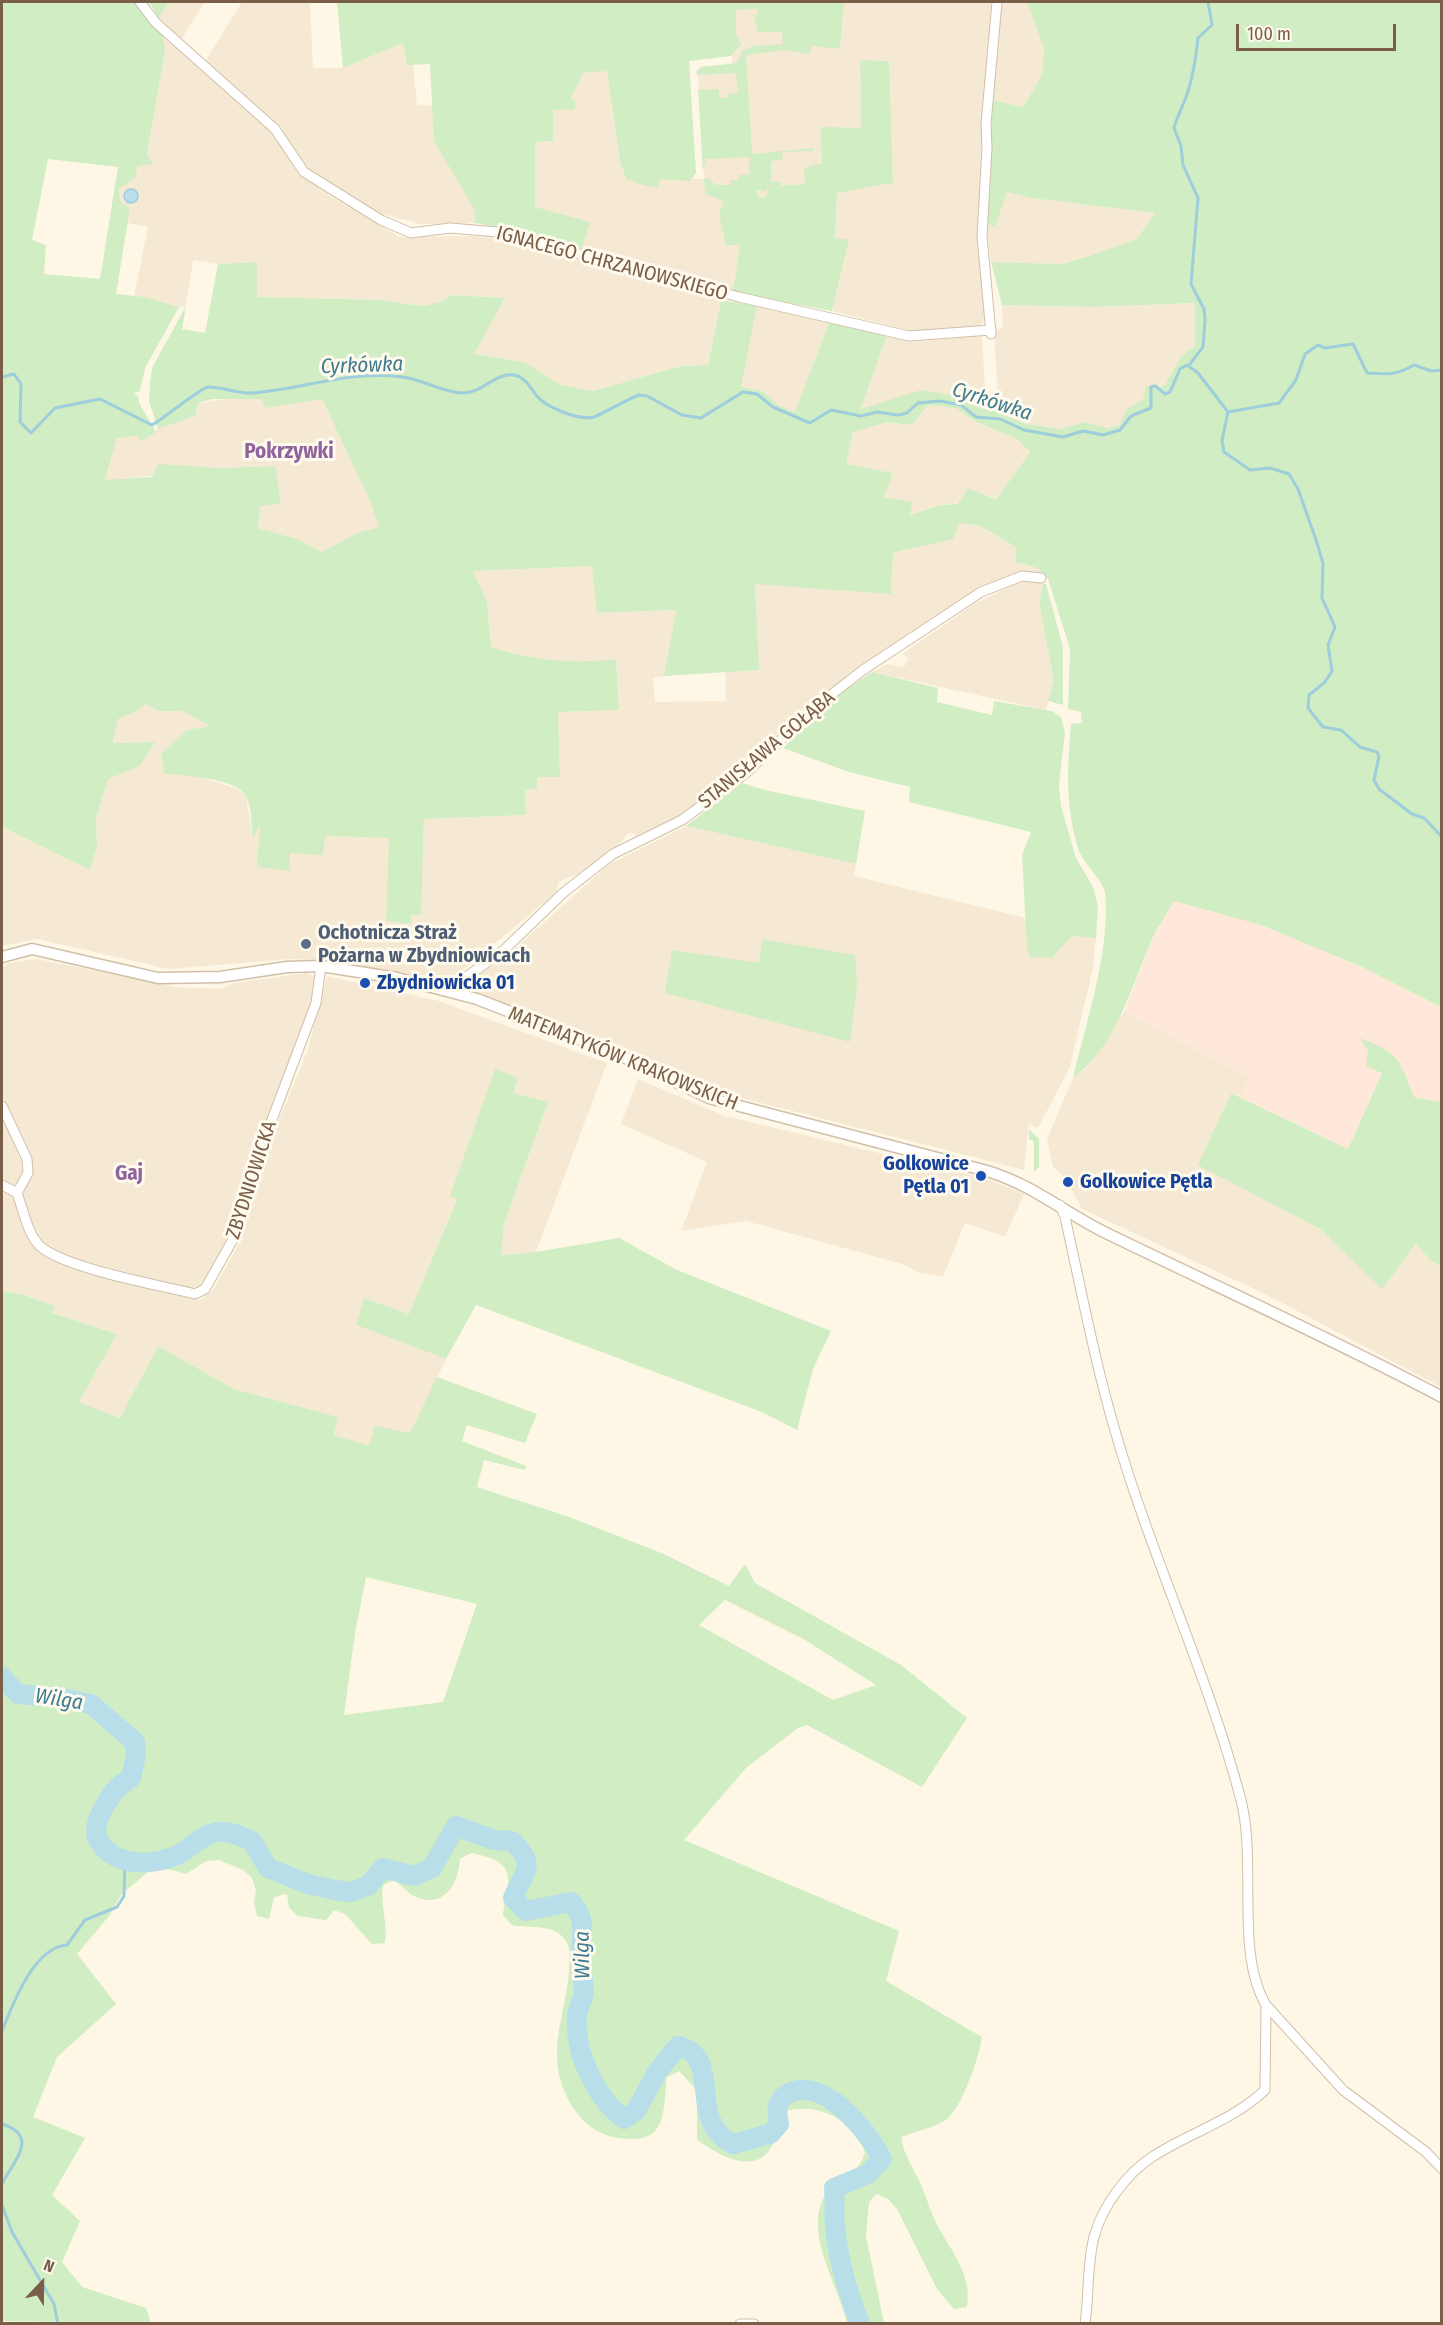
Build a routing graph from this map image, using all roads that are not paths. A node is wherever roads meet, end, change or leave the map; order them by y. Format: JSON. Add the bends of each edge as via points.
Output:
{"nodes":[{"id":1,"x":140,"y":2,"type":"edge"},
{"id":2,"x":998,"y":2,"type":"edge"},
{"id":3,"x":1041,"y":578,"type":"dead end"},
{"id":4,"x":2,"y":957,"type":"edge"},
{"id":5,"x":321,"y":966,"type":"junction"},
{"id":6,"x":448,"y":990,"type":"junction"},
{"id":7,"x":2,"y":1106,"type":"edge"},
{"id":8,"x":2,"y":1185,"type":"edge"},
{"id":9,"x":16,"y":1193,"type":"junction"},
{"id":10,"x":1060,"y":1205,"type":"junction"},
{"id":11,"x":1442,"y":1397,"type":"edge"},
{"id":12,"x":1266,"y":2005,"type":"junction"},
{"id":13,"x":1442,"y":2169,"type":"edge"},
{"id":14,"x":740,"y":2324,"type":"edge"},
{"id":15,"x":754,"y":2324,"type":"edge"},
{"id":16,"x":1085,"y":2324,"type":"edge"}],
"edges":[{"from":1,"to":2,"type":"street","name":"IGNACEGO CHRZANOWSKIEGO","via":[[156,23],[275,129],[303,172],[381,220],[411,233],[450,228],[498,232],[739,297],[909,336],[991,333],[982,236],[986,124]]},
{"from":3,"to":6,"type":"street","name":"STANISŁAWA GOŁĄBA","via":[[1022,576],[981,592],[863,670],[702,806],[670,827],[612,854],[563,893],[504,950]]},
{"from":4,"to":5,"type":"street","name":"MATEMATYKÓW KRAKOWSKICH","via":[[32,949],[158,978],[220,977],[284,967]]},
{"from":5,"to":6,"type":"street","name":"MATEMATYKÓW KRAKOWSKICH"},
{"from":5,"to":9,"type":"street","name":"ZBYDNIOWICKA","via":[[316,1003],[256,1162],[236,1234],[205,1289],[195,1294],[89,1267],[41,1247]]},
{"from":6,"to":10,"type":"street","name":"MATEMATYKÓW KRAKOWSKICH","via":[[615,1053],[709,1098],[987,1171],[1027,1185]]},
{"from":7,"to":9,"type":"street","via":[[27,1158],[28,1173]]},
{"from":8,"to":9,"type":"street"},
{"from":10,"to":11,"type":"street","name":"MATEMATYKÓW KRAKOWSKICH","via":[[1105,1232]]},
{"from":10,"to":12,"type":"street","via":[[1116,1434],[1221,1733],[1241,1802],[1249,1862],[1251,1967]]},
{"from":12,"to":13,"type":"street","via":[[1343,2090],[1426,2152]]},
{"from":12,"to":16,"type":"street","via":[[1265,2090],[1246,2108],[1151,2158],[1123,2185],[1103,2214],[1093,2238]]},
{"from":14,"to":15,"type":"street"}]}
